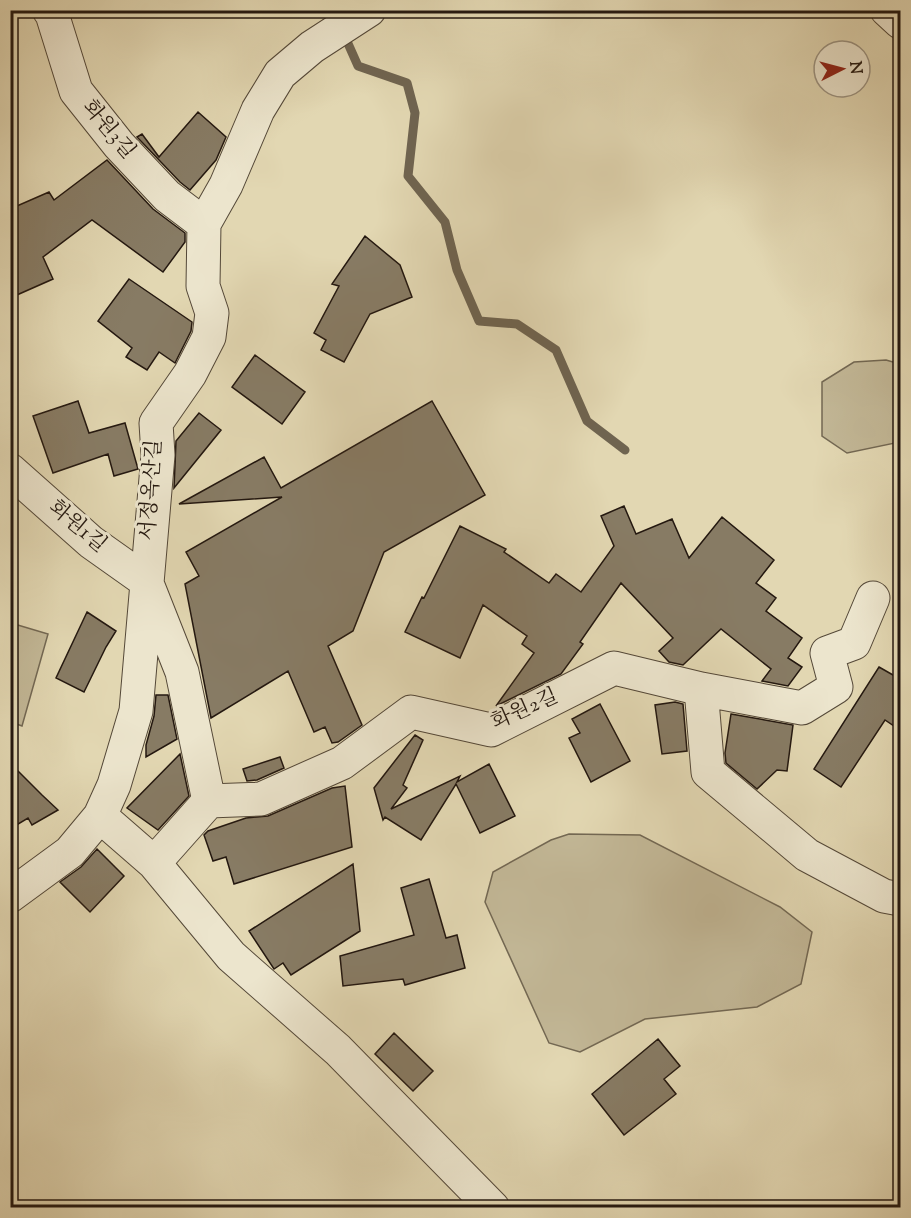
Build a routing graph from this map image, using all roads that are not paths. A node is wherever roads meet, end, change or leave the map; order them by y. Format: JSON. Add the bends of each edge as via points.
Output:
{"nodes":[{"id":1,"x":49,"y":10,"type":"edge"},
{"id":2,"x":887,"y":10,"type":"edge"},
{"id":3,"x":368,"y":12,"type":"edge"},
{"id":4,"x":900,"y":22,"type":"edge"},
{"id":5,"x":204,"y":224,"type":"junction"},
{"id":6,"x":10,"y":470,"type":"edge"},
{"id":7,"x":146,"y":580,"type":"junction"},
{"id":8,"x":873,"y":598,"type":"dead end"},
{"id":9,"x":701,"y":689,"type":"junction"},
{"id":10,"x":209,"y":801,"type":"junction"},
{"id":11,"x":100,"y":816,"type":"junction"},
{"id":12,"x":154,"y":863,"type":"junction"},
{"id":13,"x":10,"y":896,"type":"edge"},
{"id":14,"x":900,"y":899,"type":"edge"},
{"id":15,"x":493,"y":1208,"type":"edge"}],
"edges":[{"from":1,"to":5,"type":"lane","name":"화원3길","via":[[76,91],[167,196]]},
{"from":2,"to":4,"type":"lane"},
{"from":3,"to":5,"type":"lane","name":"서정옥산길","via":[[312,47],[280,74],[258,110],[226,185]]},
{"from":5,"to":7,"type":"lane","name":"서정옥산길","via":[[203,286],[212,313],[209,337],[190,374],[156,423],[158,455]]},
{"from":6,"to":7,"type":"lane","name":"화원1길","via":[[91,542]]},
{"from":7,"to":10,"type":"lane","via":[[182,672]]},
{"from":7,"to":11,"type":"lane","name":"서정옥산길","via":[[136,711],[114,785]]},
{"from":8,"to":9,"type":"lane","name":"화원2길","via":[[854,644],[827,653],[836,687],[802,708]]},
{"from":9,"to":10,"type":"lane","name":"화원2길","via":[[614,668],[491,730],[411,712],[342,763],[261,799]]},
{"from":9,"to":14,"type":"lane","via":[[708,772],[807,855],[884,896]]},
{"from":10,"to":12,"type":"lane"},
{"from":11,"to":12,"type":"lane"},
{"from":11,"to":13,"type":"lane","name":"서정옥산길","via":[[70,852]]},
{"from":12,"to":15,"type":"lane","via":[[231,956],[338,1050]]}]}
